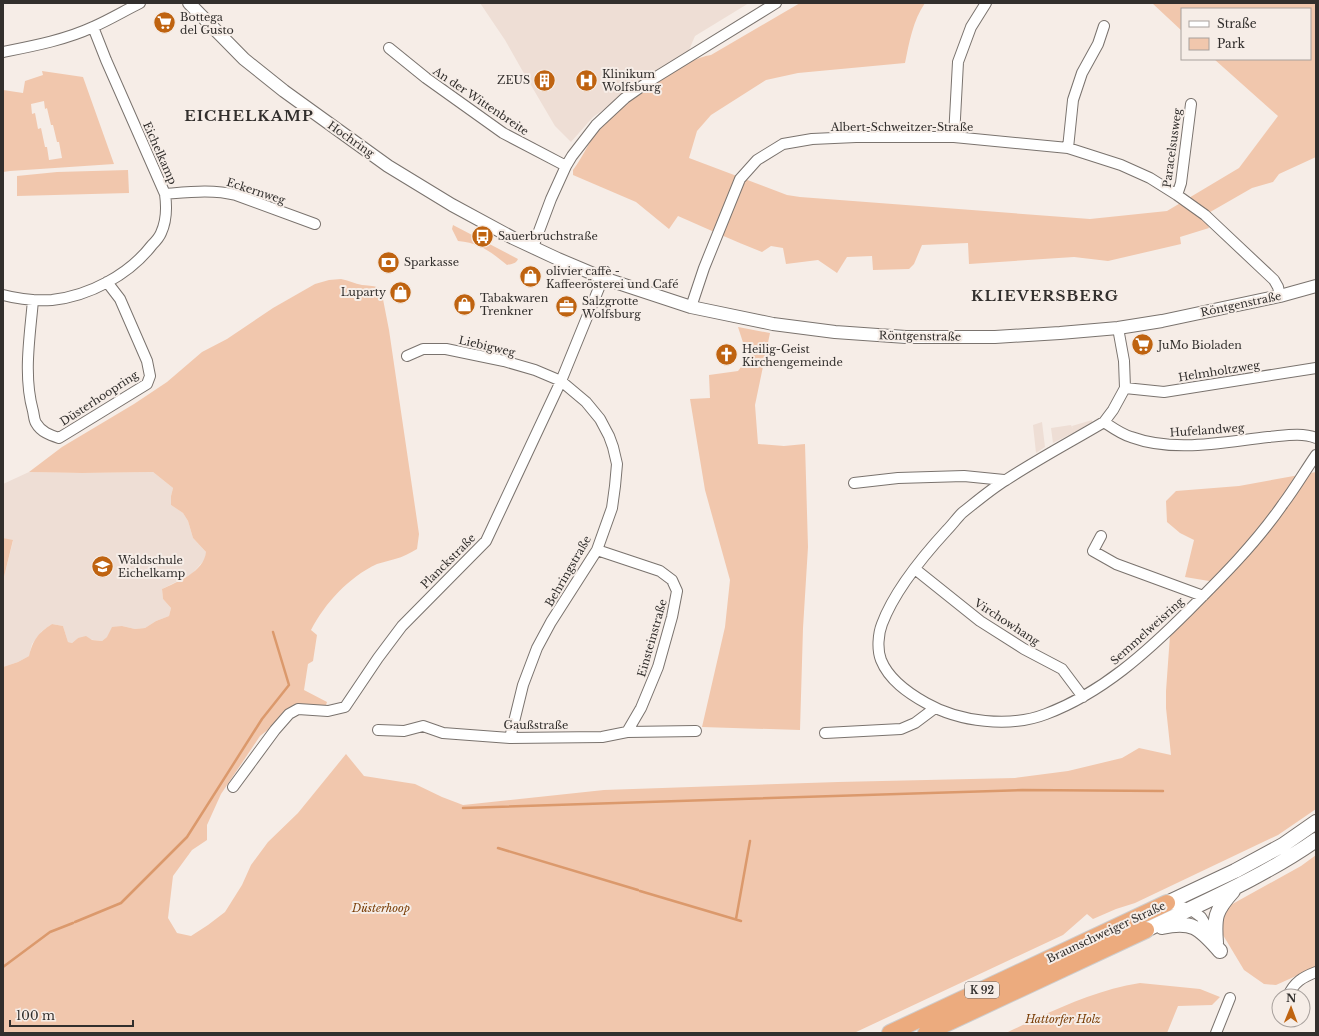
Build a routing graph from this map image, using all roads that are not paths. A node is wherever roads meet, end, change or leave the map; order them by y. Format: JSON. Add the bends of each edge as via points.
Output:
{"nodes":[{"id":1,"x":140,"y":3,"type":"edge"},
{"id":2,"x":189,"y":3,"type":"edge"},
{"id":3,"x":776,"y":3,"type":"edge"},
{"id":4,"x":986,"y":3,"type":"edge"},
{"id":5,"x":1104,"y":26,"type":"dead end"},
{"id":6,"x":93,"y":28,"type":"junction"},
{"id":7,"x":388,"y":48,"type":"dead end"},
{"id":8,"x":3,"y":52,"type":"edge"},
{"id":9,"x":1191,"y":104,"type":"dead end"},
{"id":10,"x":954,"y":137,"type":"junction"},
{"id":11,"x":1068,"y":148,"type":"junction"},
{"id":12,"x":566,"y":166,"type":"junction"},
{"id":13,"x":165,"y":194,"type":"junction"},
{"id":14,"x":1177,"y":195,"type":"junction"},
{"id":15,"x":315,"y":224,"type":"dead end"},
{"id":16,"x":533,"y":247,"type":"junction"},
{"id":17,"x":603,"y":278,"type":"junction"},
{"id":18,"x":107,"y":282,"type":"junction"},
{"id":19,"x":1316,"y":286,"type":"edge"},
{"id":20,"x":3,"y":295,"type":"edge"},
{"id":21,"x":1280,"y":296,"type":"junction"},
{"id":22,"x":33,"y":300,"type":"junction"},
{"id":23,"x":691,"y":307,"type":"junction"},
{"id":24,"x":1118,"y":328,"type":"junction"},
{"id":25,"x":407,"y":356,"type":"dead end"},
{"id":26,"x":1316,"y":368,"type":"edge"},
{"id":27,"x":561,"y":381,"type":"junction"},
{"id":28,"x":1126,"y":388,"type":"junction"},
{"id":29,"x":1104,"y":422,"type":"junction"},
{"id":30,"x":1316,"y":438,"type":"edge"},
{"id":31,"x":1316,"y":455,"type":"edge"},
{"id":32,"x":1004,"y":480,"type":"junction"},
{"id":33,"x":854,"y":483,"type":"dead end"},
{"id":34,"x":1101,"y":536,"type":"dead end"},
{"id":35,"x":597,"y":550,"type":"junction"},
{"id":36,"x":915,"y":569,"type":"junction"},
{"id":37,"x":1204,"y":596,"type":"junction"},
{"id":38,"x":1083,"y":697,"type":"junction"},
{"id":39,"x":935,"y":708,"type":"junction"},
{"id":40,"x":378,"y":730,"type":"dead end"},
{"id":41,"x":696,"y":731,"type":"dead end"},
{"id":42,"x":627,"y":732,"type":"junction"},
{"id":43,"x":825,"y":733,"type":"dead end"},
{"id":44,"x":510,"y":738,"type":"junction"},
{"id":45,"x":233,"y":787,"type":"dead end"},
{"id":46,"x":1316,"y":822,"type":"edge"},
{"id":47,"x":1316,"y":840,"type":"edge"},
{"id":48,"x":1236,"y":888,"type":"junction"},
{"id":49,"x":1167,"y":903,"type":"junction"},
{"id":50,"x":1190,"y":909,"type":"junction"},
{"id":51,"x":1146,"y":930,"type":"junction"},
{"id":52,"x":1218,"y":947,"type":"junction"},
{"id":53,"x":1316,"y":972,"type":"edge"},
{"id":54,"x":1292,"y":988,"type":"edge"},
{"id":55,"x":1230,"y":998,"type":"dead end"},
{"id":56,"x":890,"y":1033,"type":"edge"},
{"id":57,"x":926,"y":1033,"type":"edge"},
{"id":58,"x":1216,"y":1033,"type":"edge"}],
"edges":[{"from":1,"to":6,"type":"street"},
{"from":2,"to":16,"type":"street","name":"Hochring","via":[[244,59],[284,92],[375,156],[452,205]]},
{"from":3,"to":12,"type":"street","via":[[625,98],[596,125]]},
{"from":4,"to":10,"type":"street","via":[[970,27],[958,62]]},
{"from":5,"to":11,"type":"street","via":[[1098,44],[1082,73],[1073,100]]},
{"from":6,"to":8,"type":"street"},
{"from":6,"to":13,"type":"street","name":"Eichelkamp"},
{"from":7,"to":12,"type":"street","name":"An der Wittenbreite","via":[[503,133]]},
{"from":9,"to":14,"type":"street","name":"Paracelsusweg"},
{"from":10,"to":11,"type":"street","name":"Albert-Schweitzer-Straße"},
{"from":10,"to":23,"type":"street","name":"Albert-Schweitzer-Straße","via":[[812,139],[783,144],[757,160],[740,180]]},
{"from":11,"to":14,"type":"street","name":"Albert-Schweitzer-Straße","via":[[1121,165],[1150,178]]},
{"from":12,"to":16,"type":"street"},
{"from":13,"to":15,"type":"street","name":"Eckernweg","via":[[224,192]]},
{"from":13,"to":18,"type":"street","name":"Eichelkamp","via":[[166,220],[161,234],[137,261]]},
{"from":14,"to":21,"type":"street","name":"Albert-Schweitzer-Straße","via":[[1205,215],[1274,280]]},
{"from":16,"to":17,"type":"street","name":"Röntgenstraße"},
{"from":17,"to":23,"type":"street","name":"Röntgenstraße"},
{"from":17,"to":27,"type":"street","name":"Planckstraße"},
{"from":18,"to":22,"type":"street","name":"Eichelkamp","via":[[69,296],[52,300]]},
{"from":18,"to":22,"type":"street","name":"Düsterhoopring","via":[[120,299],[147,361],[150,376],[147,384],[59,438],[41,430],[35,422],[31,405],[28,370]]},
{"from":19,"to":21,"type":"street","name":"Röntgenstraße"},
{"from":20,"to":22,"type":"street","name":"Eichelkamp"},
{"from":21,"to":24,"type":"street","name":"Röntgenstraße"},
{"from":23,"to":24,"type":"street","name":"Röntgenstraße","via":[[773,324],[906,337],[995,337]]},
{"from":24,"to":28,"type":"street"},
{"from":25,"to":27,"type":"street","name":"Liebigweg","via":[[423,349],[446,349],[504,361]]},
{"from":26,"to":28,"type":"street","name":"Helmholtzweg","via":[[1164,392]]},
{"from":27,"to":35,"type":"street","name":"Behringstraße","via":[[600,418],[609,436],[617,464],[612,508]]},
{"from":27,"to":45,"type":"street","name":"Planckstraße","via":[[486,541],[402,626],[345,707],[328,711],[298,709],[289,714]]},
{"from":28,"to":29,"type":"street","name":"Semmelweisring"},
{"from":29,"to":30,"type":"street","name":"Hufelandweg","via":[[1131,437],[1156,444],[1198,445],[1297,434]]},
{"from":29,"to":32,"type":"street","name":"Semmelweisring"},
{"from":31,"to":37,"type":"street","name":"Semmelweisring","via":[[1282,505]]},
{"from":32,"to":33,"type":"street","via":[[964,476],[898,478]]},
{"from":32,"to":36,"type":"street","name":"Semmelweisring","via":[[961,514]]},
{"from":34,"to":37,"type":"street","via":[[1093,550],[1116,564]]},
{"from":35,"to":42,"type":"street","name":"Einsteinstraße","via":[[660,571],[672,580],[677,591],[658,667],[641,708]]},
{"from":35,"to":44,"type":"street","name":"Behringstraße","via":[[537,648],[522,685]]},
{"from":36,"to":38,"type":"street","name":"Virchowhang","via":[[980,621],[1024,649],[1062,668]]},
{"from":36,"to":39,"type":"street","name":"Semmelweisring","via":[[882,624],[879,640],[880,658],[888,674],[907,692]]},
{"from":37,"to":38,"type":"street","name":"Semmelweisring","via":[[1121,672]]},
{"from":38,"to":39,"type":"street","name":"Semmelweisring","via":[[1045,715],[1017,721],[985,721],[953,715]]},
{"from":39,"to":43,"type":"street","via":[[915,723],[901,729]]},
{"from":40,"to":44,"type":"street","name":"Gaußstraße","via":[[404,731],[423,726],[443,733]]},
{"from":41,"to":42,"type":"street","name":"Gaußstraße"},
{"from":42,"to":44,"type":"street","name":"Gaußstraße","via":[[602,737]]},
{"from":46,"to":49,"type":"main road","name":"Braunschweiger Straße","number":"K 92","via":[[1283,845]]},
{"from":47,"to":48,"type":"main road","name":"Braunschweiger Straße","number":"K 92","via":[[1292,857]]},
{"from":48,"to":50,"type":"main road","name":"Braunschweiger Straße","number":"K 92"},
{"from":48,"to":52,"type":"main road","via":[[1225,900],[1216,917]]},
{"from":49,"to":50,"type":"street"},
{"from":49,"to":56,"type":"highway","name":"Braunschweiger Straße","number":"K 92"},
{"from":50,"to":51,"type":"main road","name":"Braunschweiger Straße","number":"K 92"},
{"from":50,"to":52,"type":"street","via":[[1201,917]]},
{"from":51,"to":52,"type":"main road","via":[[1177,924],[1187,925],[1207,936]]},
{"from":51,"to":57,"type":"highway","name":"Braunschweiger Straße","number":"K 92"},
{"from":53,"to":54,"type":"street","via":[[1299,980]]},
{"from":55,"to":58,"type":"street"}]}
